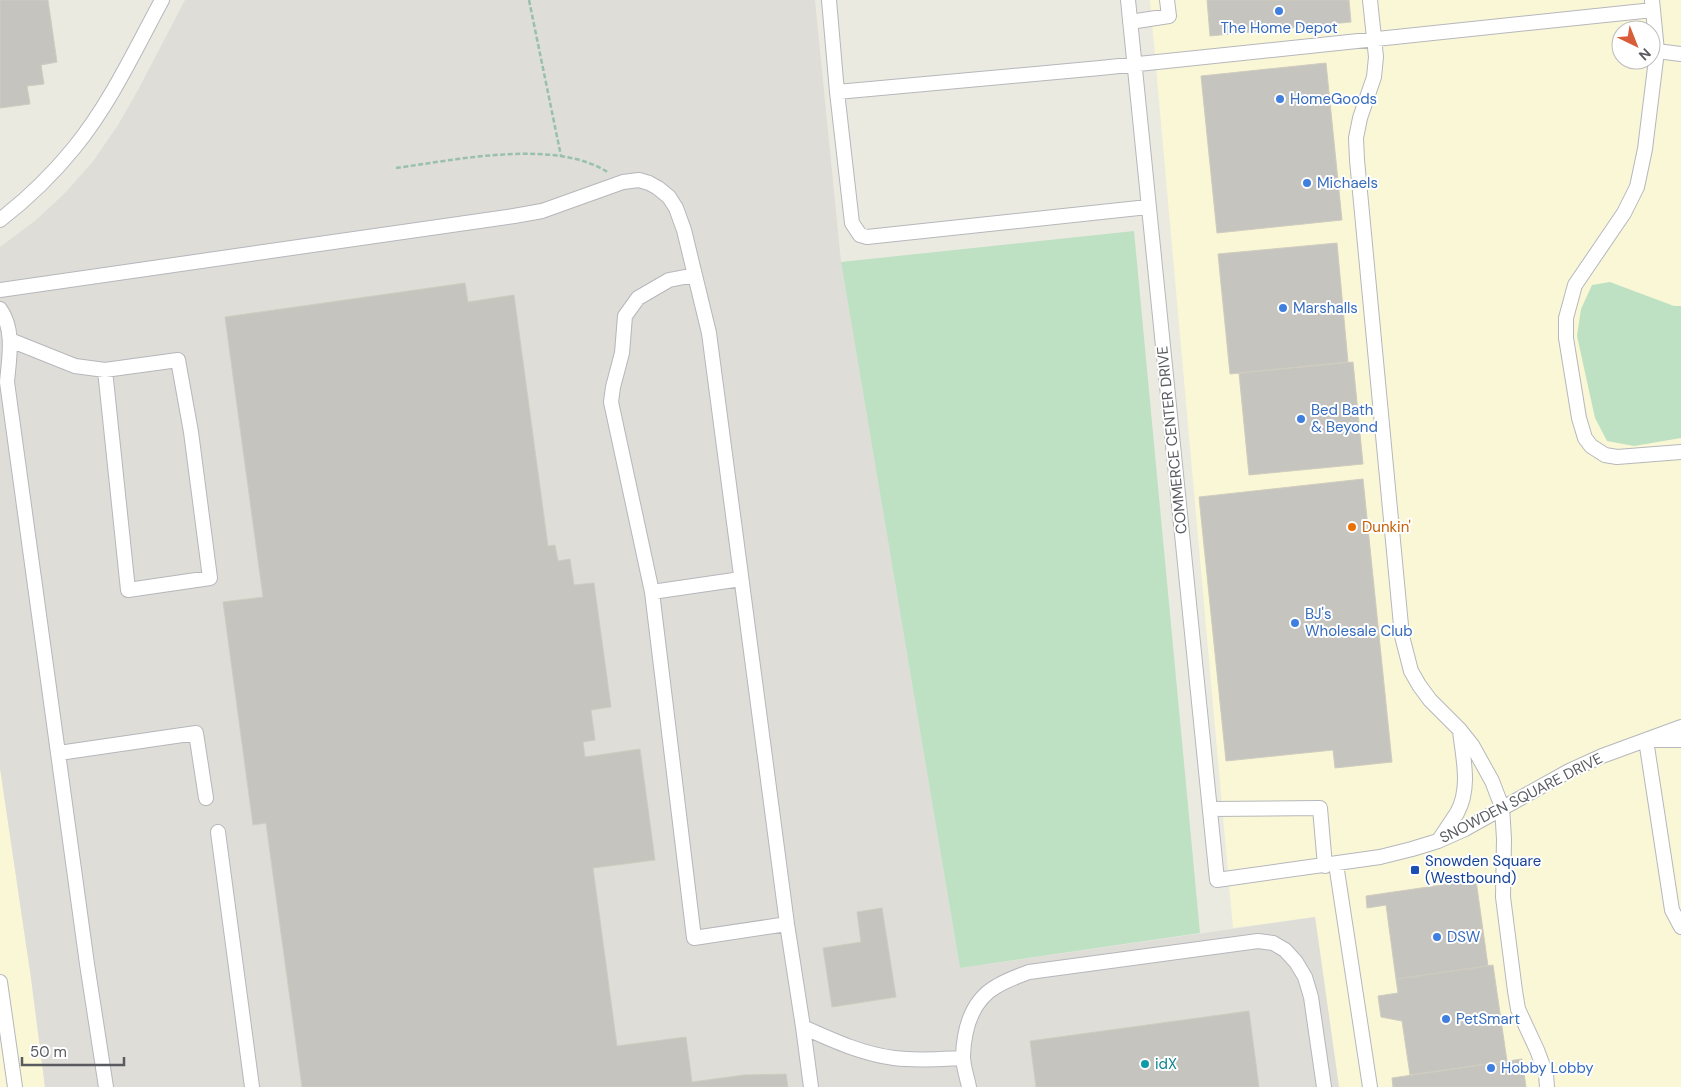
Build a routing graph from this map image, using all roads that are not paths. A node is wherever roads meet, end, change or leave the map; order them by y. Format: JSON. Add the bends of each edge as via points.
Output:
{"nodes":[{"id":1,"x":162,"y":0,"type":"edge"},
{"id":2,"x":828,"y":0,"type":"edge"},
{"id":3,"x":1128,"y":0,"type":"edge"},
{"id":4,"x":1168,"y":0,"type":"edge"},
{"id":5,"x":1370,"y":0,"type":"edge"},
{"id":6,"x":1652,"y":5,"type":"edge"},
{"id":7,"x":1654,"y":20,"type":"edge"},
{"id":8,"x":1130,"y":22,"type":"junction"},
{"id":9,"x":1375,"y":38,"type":"junction"},
{"id":10,"x":1661,"y":52,"type":"edge"},
{"id":11,"x":1681,"y":54,"type":"edge"},
{"id":12,"x":1134,"y":64,"type":"junction"},
{"id":13,"x":1655,"y":70,"type":"edge"},
{"id":14,"x":837,"y":92,"type":"junction"},
{"id":15,"x":1148,"y":207,"type":"junction"},
{"id":16,"x":0,"y":220,"type":"edge"},
{"id":17,"x":696,"y":275,"type":"junction"},
{"id":18,"x":0,"y":290,"type":"edge"},
{"id":19,"x":0,"y":309,"type":"edge"},
{"id":20,"x":10,"y":340,"type":"junction"},
{"id":21,"x":105,"y":370,"type":"junction"},
{"id":22,"x":3,"y":386,"type":"edge"},
{"id":23,"x":1681,"y":452,"type":"edge"},
{"id":24,"x":741,"y":579,"type":"junction"},
{"id":25,"x":652,"y":592,"type":"junction"},
{"id":26,"x":1681,"y":727,"type":"edge"},
{"id":27,"x":1460,"y":730,"type":"junction"},
{"id":28,"x":1646,"y":740,"type":"junction"},
{"id":29,"x":1681,"y":740,"type":"edge"},
{"id":30,"x":59,"y":754,"type":"junction"},
{"id":31,"x":206,"y":798,"type":"dead end"},
{"id":32,"x":1502,"y":807,"type":"junction"},
{"id":33,"x":1210,"y":809,"type":"junction"},
{"id":34,"x":218,"y":832,"type":"dead end"},
{"id":35,"x":1438,"y":841,"type":"junction"},
{"id":36,"x":1331,"y":865,"type":"junction"},
{"id":37,"x":1217,"y":880,"type":"joint"},
{"id":38,"x":787,"y":924,"type":"junction"},
{"id":39,"x":1681,"y":927,"type":"edge"},
{"id":40,"x":0,"y":982,"type":"edge"},
{"id":41,"x":804,"y":1027,"type":"junction"},
{"id":42,"x":963,"y":1058,"type":"junction"},
{"id":43,"x":14,"y":1087,"type":"edge"},
{"id":44,"x":106,"y":1087,"type":"edge"},
{"id":45,"x":252,"y":1087,"type":"edge"},
{"id":46,"x":811,"y":1087,"type":"edge"},
{"id":47,"x":968,"y":1087,"type":"edge"},
{"id":48,"x":1324,"y":1087,"type":"edge"},
{"id":49,"x":1370,"y":1087,"type":"edge"},
{"id":50,"x":1547,"y":1087,"type":"edge"}],
"edges":[{"from":1,"to":16,"type":"street","via":[[103,107],[75,147],[50,175]]},
{"from":2,"to":14,"type":"street"},
{"from":3,"to":8,"type":"street","name":"COMMERCE CENTER DRIVE"},
{"from":4,"to":8,"type":"street","via":[[1169,16]]},
{"from":5,"to":9,"type":"street"},
{"from":6,"to":7,"type":"street"},
{"from":6,"to":9,"type":"street"},
{"from":8,"to":12,"type":"street","name":"COMMERCE CENTER DRIVE"},
{"from":9,"to":12,"type":"street"},
{"from":9,"to":27,"type":"street","via":[[1374,77],[1360,118],[1356,160],[1402,636],[1406,658],[1419,685]]},
{"from":10,"to":11,"type":"street"},
{"from":12,"to":14,"type":"street"},
{"from":12,"to":15,"type":"street","name":"COMMERCE CENTER DRIVE"},
{"from":13,"to":23,"type":"street","via":[[1645,149],[1636,187],[1624,213],[1575,285],[1566,318],[1566,338],[1579,418],[1591,446],[1617,458]]},
{"from":14,"to":15,"type":"street","via":[[852,223],[860,235],[867,237]]},
{"from":15,"to":33,"type":"street","name":"COMMERCE CENTER DRIVE"},
{"from":17,"to":18,"type":"street","via":[[676,208],[669,197],[639,180],[623,182],[556,206],[514,216]]},
{"from":17,"to":24,"type":"street","via":[[709,333]]},
{"from":17,"to":25,"type":"street","via":[[668,280],[638,298],[624,316],[622,353],[613,387],[611,402]]},
{"from":19,"to":20,"type":"street"},
{"from":20,"to":21,"type":"street","via":[[75,366]]},
{"from":20,"to":22,"type":"street"},
{"from":21,"to":21,"type":"street","via":[[178,360],[210,578],[128,590]]},
{"from":22,"to":30,"type":"street"},
{"from":24,"to":25,"type":"street"},
{"from":24,"to":38,"type":"street"},
{"from":25,"to":38,"type":"street","via":[[694,938]]},
{"from":26,"to":28,"type":"street","name":"SNOWDEN SQUARE DRIVE"},
{"from":27,"to":32,"type":"street","via":[[1483,764]]},
{"from":27,"to":35,"type":"street","via":[[1466,782],[1463,798]]},
{"from":28,"to":29,"type":"street","name":"SNOWDEN SQUARE DRIVE"},
{"from":28,"to":32,"type":"street","name":"SNOWDEN SQUARE DRIVE","via":[[1569,771]]},
{"from":28,"to":39,"type":"street","via":[[1672,910]]},
{"from":30,"to":31,"type":"street","via":[[196,733]]},
{"from":30,"to":44,"type":"street"},
{"from":32,"to":35,"type":"street","name":"SNOWDEN SQUARE DRIVE"},
{"from":32,"to":50,"type":"street","via":[[1503,897],[1515,991],[1518,1009],[1546,1074]]},
{"from":33,"to":36,"type":"street","via":[[1320,808]]},
{"from":33,"to":37,"type":"street","name":"COMMERCE CENTER DRIVE"},
{"from":34,"to":45,"type":"street"},
{"from":35,"to":36,"type":"street","name":"SNOWDEN SQUARE DRIVE","via":[[1396,853]]},
{"from":36,"to":37,"type":"street","name":"SNOWDEN SQUARE DRIVE"},
{"from":36,"to":49,"type":"street"},
{"from":38,"to":41,"type":"street"},
{"from":40,"to":43,"type":"street"},
{"from":41,"to":42,"type":"street","via":[[841,1044],[893,1058]]},
{"from":41,"to":46,"type":"street"},
{"from":42,"to":47,"type":"street"},
{"from":42,"to":48,"type":"street","via":[[968,1023],[977,1002],[1004,982],[1029,972],[1258,942],[1273,943],[1285,950],[1305,977],[1311,997]]}]}
